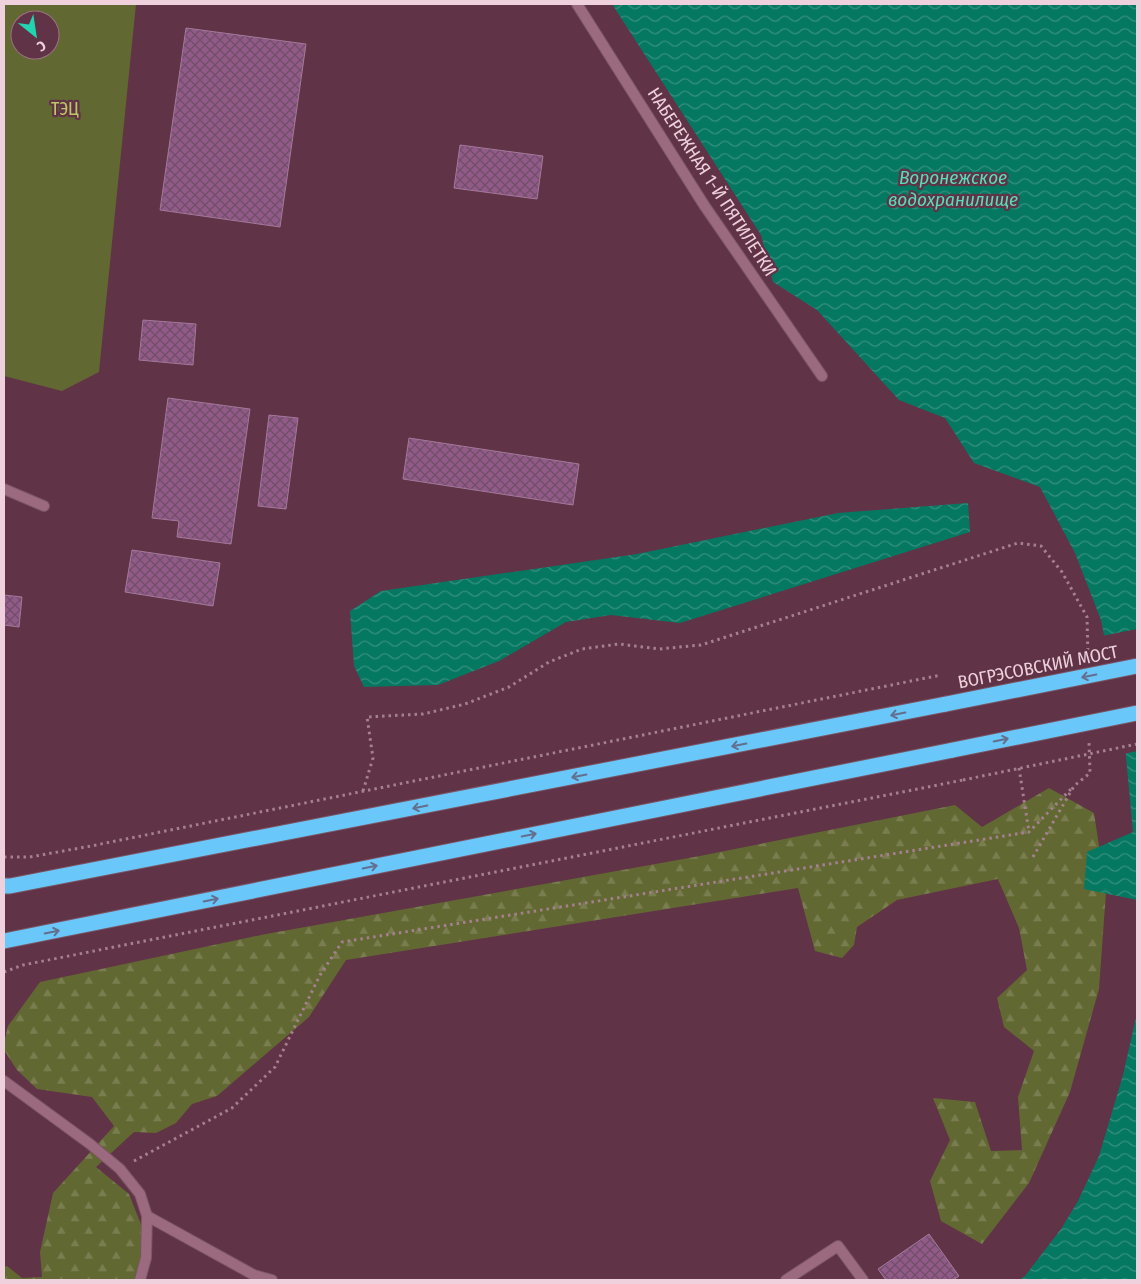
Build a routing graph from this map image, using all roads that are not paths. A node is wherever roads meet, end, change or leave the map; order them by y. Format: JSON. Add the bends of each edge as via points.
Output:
{"nodes":[{"id":1,"x":578,"y":4,"type":"edge"},
{"id":2,"x":822,"y":376,"type":"dead end"},
{"id":3,"x":4,"y":489,"type":"edge"},
{"id":4,"x":44,"y":506,"type":"dead end"},
{"id":5,"x":1137,"y":666,"type":"edge"},
{"id":6,"x":1137,"y":713,"type":"edge"},
{"id":7,"x":4,"y":886,"type":"edge"},
{"id":8,"x":4,"y":941,"type":"edge"},
{"id":9,"x":4,"y":1081,"type":"edge"},
{"id":10,"x":147,"y":1216,"type":"junction"},
{"id":11,"x":140,"y":1280,"type":"edge"},
{"id":12,"x":272,"y":1280,"type":"edge"},
{"id":13,"x":786,"y":1280,"type":"edge"},
{"id":14,"x":863,"y":1280,"type":"edge"}],
"edges":[{"from":1,"to":2,"type":"lane","name":"НАБЕРЕЖНАЯ 1-Й ПЯТИЛЕТКИ","via":[[704,205]]},
{"from":3,"to":4,"type":"lane"},
{"from":5,"to":7,"type":"highway","name":"ВОГРЭСОВСКИЙ МОСТ","one_way":true,"bridge":true},
{"from":8,"to":6,"type":"highway","one_way":true,"bridge":true},
{"from":9,"to":10,"type":"lane","via":[[120,1169],[140,1194]]},
{"from":10,"to":11,"type":"lane","via":[[146,1258]]},
{"from":10,"to":12,"type":"lane","via":[[254,1275]]},
{"from":13,"to":14,"type":"lane","via":[[838,1246]]}]}
